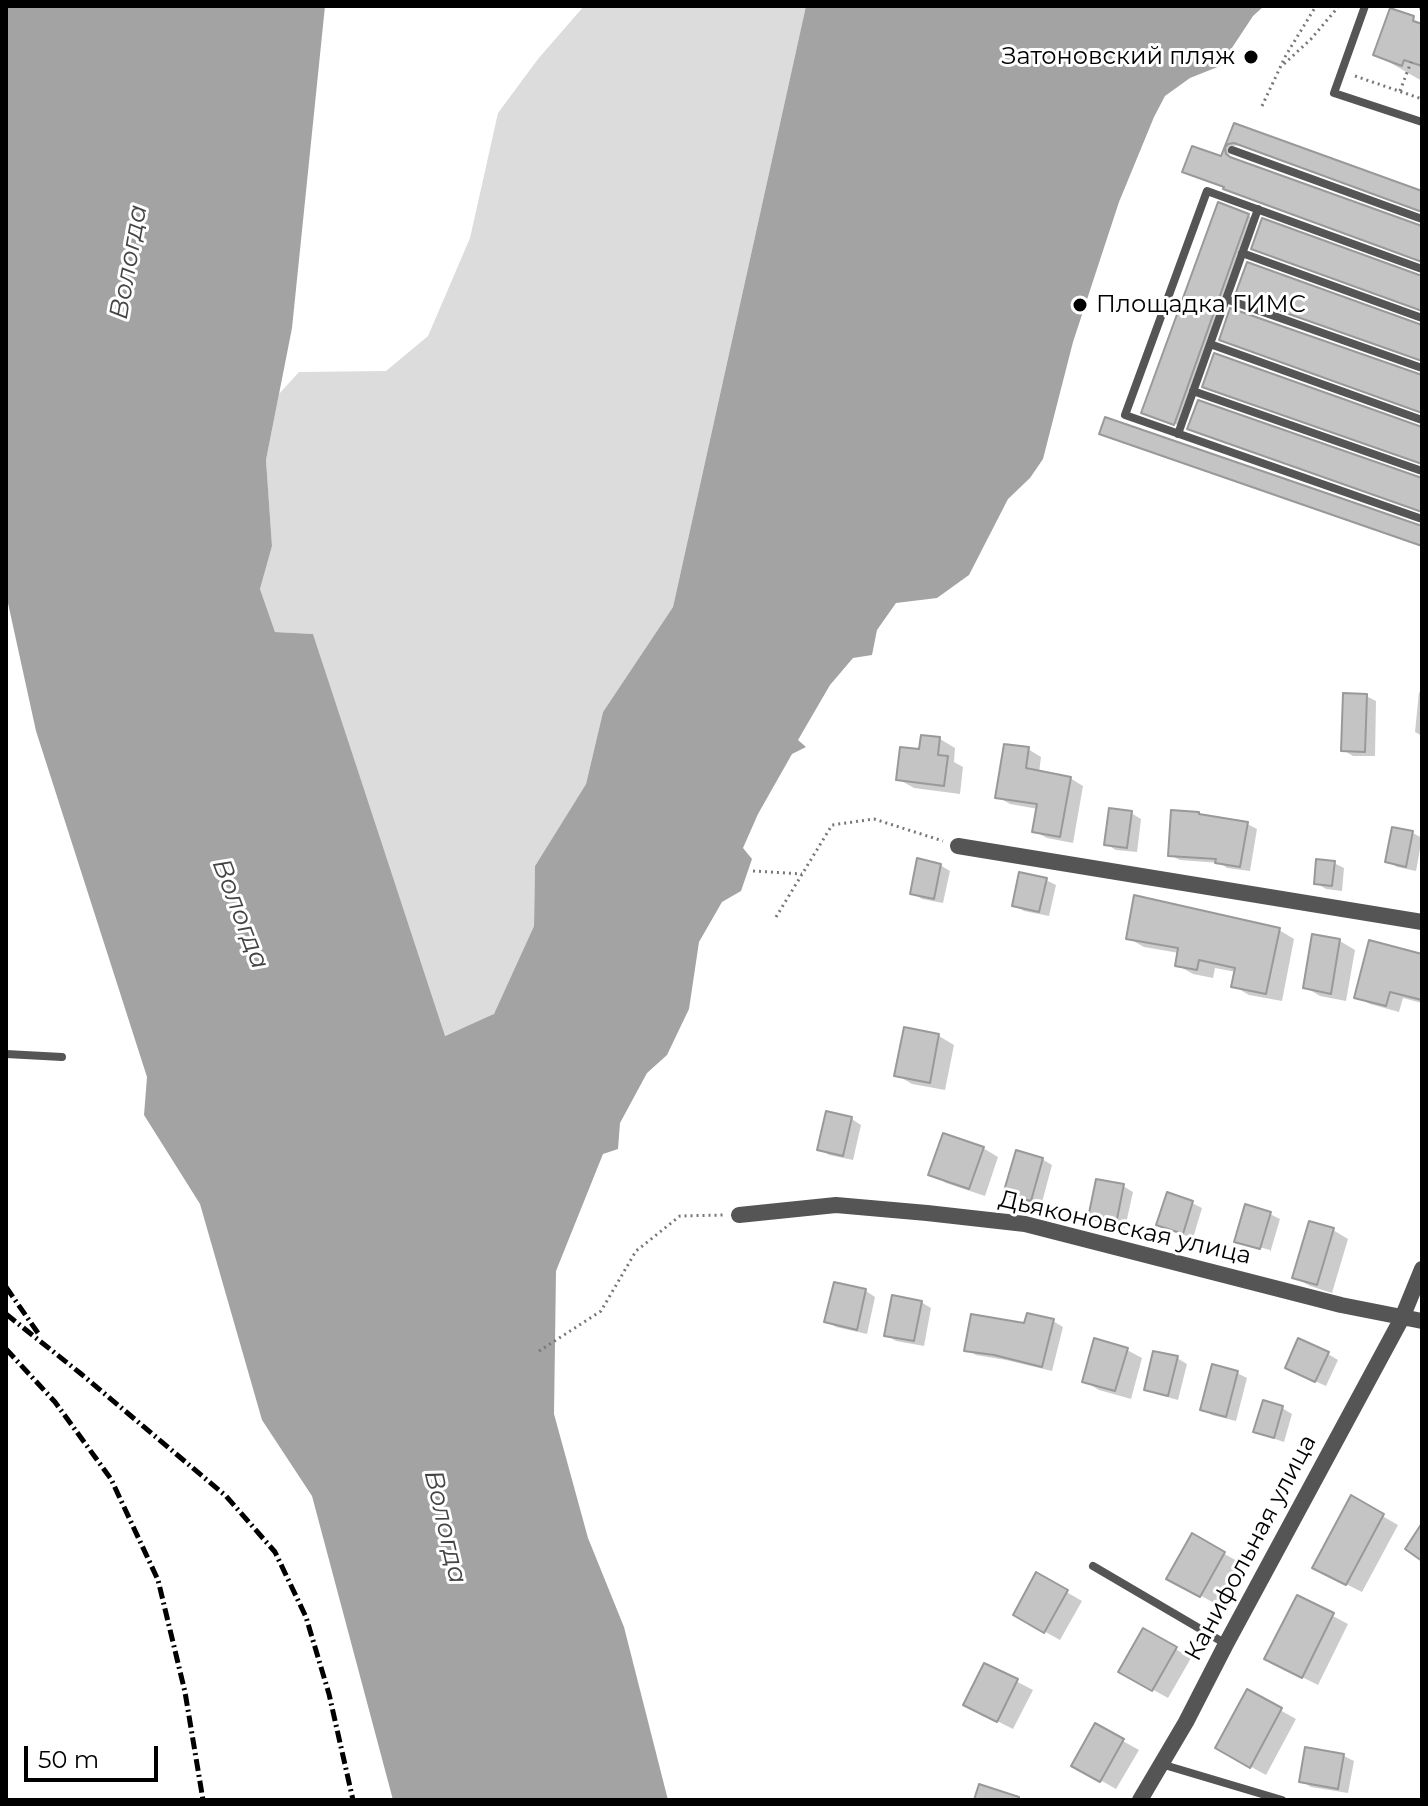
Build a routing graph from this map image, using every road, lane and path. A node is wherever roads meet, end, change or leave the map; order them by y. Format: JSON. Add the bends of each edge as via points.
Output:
{"nodes":[{"id":1,"x":1316,"y":6,"type":"edge"},
{"id":2,"x":1339,"y":6,"type":"edge"},
{"id":3,"x":1365,"y":6,"type":"edge"},
{"id":4,"x":1414,"y":6,"type":"edge"},
{"id":5,"x":1422,"y":9,"type":"edge"},
{"id":6,"x":1411,"y":62,"type":"dead end"},
{"id":7,"x":1281,"y":66,"type":"junction"},
{"id":8,"x":1351,"y":71,"type":"dead end"},
{"id":9,"x":1400,"y":91,"type":"junction"},
{"id":10,"x":1422,"y":99,"type":"edge"},
{"id":11,"x":1262,"y":106,"type":"dead end"},
{"id":12,"x":1422,"y":122,"type":"edge"},
{"id":13,"x":1232,"y":150,"type":"dead end"},
{"id":14,"x":1258,"y":209,"type":"junction"},
{"id":15,"x":1422,"y":219,"type":"edge"},
{"id":16,"x":1242,"y":253,"type":"junction"},
{"id":17,"x":1422,"y":269,"type":"edge"},
{"id":18,"x":1226,"y":299,"type":"junction"},
{"id":19,"x":1422,"y":318,"type":"edge"},
{"id":20,"x":1210,"y":344,"type":"junction"},
{"id":21,"x":1422,"y":368,"type":"edge"},
{"id":22,"x":1193,"y":391,"type":"junction"},
{"id":23,"x":1422,"y":420,"type":"edge"},
{"id":24,"x":1178,"y":434,"type":"junction"},
{"id":25,"x":1422,"y":471,"type":"edge"},
{"id":26,"x":1422,"y":519,"type":"edge"},
{"id":27,"x":958,"y":846,"type":"joint"},
{"id":28,"x":753,"y":871,"type":"dead end"},
{"id":29,"x":802,"y":874,"type":"junction"},
{"id":30,"x":776,"y":917,"type":"dead end"},
{"id":31,"x":1422,"y":922,"type":"edge"},
{"id":32,"x":6,"y":1054,"type":"edge"},
{"id":33,"x":62,"y":1057,"type":"dead end"},
{"id":34,"x":739,"y":1215,"type":"joint"},
{"id":35,"x":1422,"y":1269,"type":"edge"},
{"id":36,"x":1402,"y":1318,"type":"junction"},
{"id":37,"x":1422,"y":1321,"type":"edge"},
{"id":38,"x":539,"y":1351,"type":"dead end"},
{"id":39,"x":1093,"y":1566,"type":"dead end"},
{"id":40,"x":1226,"y":1644,"type":"junction"},
{"id":41,"x":1161,"y":1764,"type":"junction"},
{"id":42,"x":1140,"y":1800,"type":"edge"},
{"id":43,"x":1282,"y":1800,"type":"edge"}],
"edges":[{"from":1,"to":7,"type":"path"},
{"from":2,"to":7,"type":"path"},
{"from":3,"to":12,"type":"lane","via":[[1334,93]]},
{"from":4,"to":5,"type":"path"},
{"from":6,"to":9,"type":"path"},
{"from":7,"to":11,"type":"path"},
{"from":8,"to":9,"type":"path"},
{"from":9,"to":10,"type":"path"},
{"from":13,"to":15,"type":"lane"},
{"from":14,"to":16,"type":"lane"},
{"from":14,"to":17,"type":"lane"},
{"from":14,"to":24,"type":"lane","via":[[1207,191],[1125,415]]},
{"from":16,"to":18,"type":"lane"},
{"from":16,"to":19,"type":"lane"},
{"from":18,"to":20,"type":"lane"},
{"from":18,"to":21,"type":"lane"},
{"from":20,"to":22,"type":"lane"},
{"from":20,"to":23,"type":"lane"},
{"from":22,"to":24,"type":"lane"},
{"from":22,"to":25,"type":"lane"},
{"from":24,"to":26,"type":"lane"},
{"from":27,"to":29,"type":"path","via":[[874,819],[832,825]]},
{"from":27,"to":31,"type":"street"},
{"from":28,"to":29,"type":"path"},
{"from":29,"to":30,"type":"path"},
{"from":32,"to":33,"type":"lane"},
{"from":34,"to":36,"type":"street","name":"Дьяконовская улица","via":[[836,1205],[1025,1224]]},
{"from":34,"to":38,"type":"path","via":[[680,1216],[636,1251],[601,1311]]},
{"from":35,"to":36,"type":"street","name":"Канифольная улица"},
{"from":36,"to":37,"type":"street","name":"Дьяконовская улица"},
{"from":36,"to":40,"type":"street","name":"Канифольная улица"},
{"from":39,"to":40,"type":"lane"},
{"from":40,"to":41,"type":"street","name":"Канифольная улица"},
{"from":41,"to":42,"type":"street","name":"Канифольная улица"},
{"from":41,"to":43,"type":"lane"}]}
